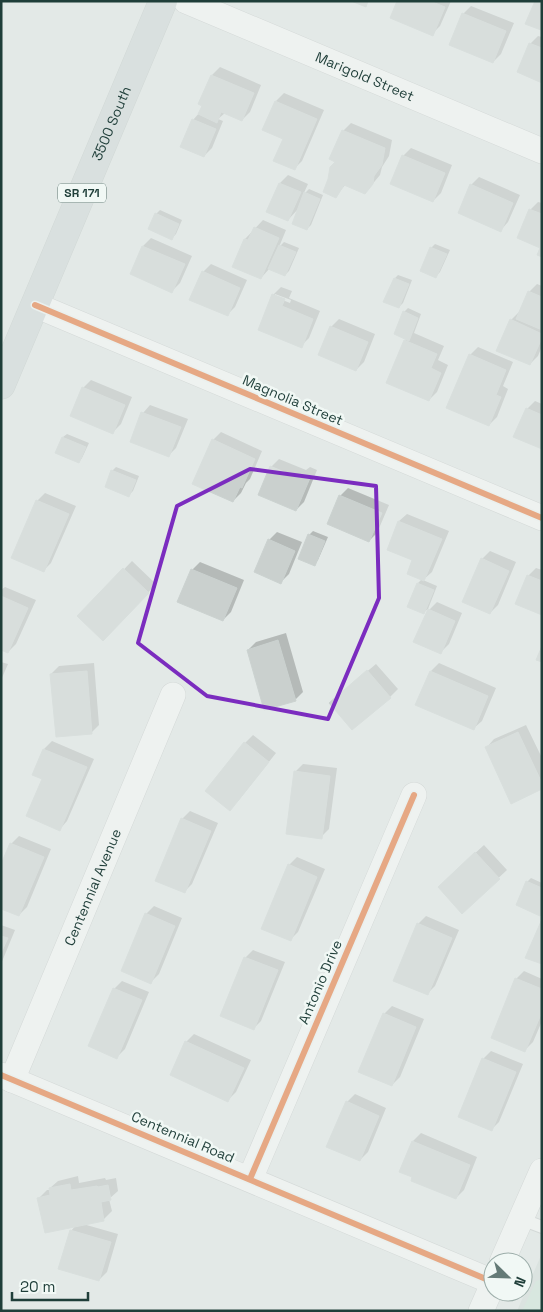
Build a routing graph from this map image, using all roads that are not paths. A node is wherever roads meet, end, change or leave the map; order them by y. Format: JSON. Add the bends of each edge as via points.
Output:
{"nodes":[{"id":1,"x":163,"y":1,"type":"edge"},
{"id":2,"x":186,"y":1,"type":"edge"},
{"id":3,"x":542,"y":151,"type":"edge"},
{"id":4,"x":35,"y":305,"type":"junction"},
{"id":5,"x":1,"y":384,"type":"edge"},
{"id":6,"x":542,"y":518,"type":"edge"},
{"id":7,"x":174,"y":695,"type":"dead end"},
{"id":8,"x":414,"y":795,"type":"dead end"},
{"id":9,"x":7,"y":1077,"type":"edge"},
{"id":10,"x":542,"y":1171,"type":"edge"},
{"id":11,"x":250,"y":1179,"type":"junction"},
{"id":12,"x":532,"y":1223,"type":"edge"},
{"id":13,"x":510,"y":1252,"type":"edge"},
{"id":14,"x":483,"y":1279,"type":"edge"}],
"edges":[{"from":1,"to":4,"type":"main road","name":"3500 South","number":"SR 171"},
{"from":2,"to":3,"type":"street","name":"Marigold Street"},
{"from":4,"to":5,"type":"main road","name":"3500 South","number":"SR 171"},
{"from":4,"to":6,"type":"street","name":"Magnolia Street"},
{"from":7,"to":9,"type":"street","name":"Centennial Avenue"},
{"from":8,"to":11,"type":"street","name":"Antonio Drive"},
{"from":9,"to":11,"type":"street","name":"Centennial Road"},
{"from":10,"to":12,"type":"street"},
{"from":11,"to":14,"type":"street","name":"Centennial Road"},
{"from":12,"to":13,"type":"street"}]}
